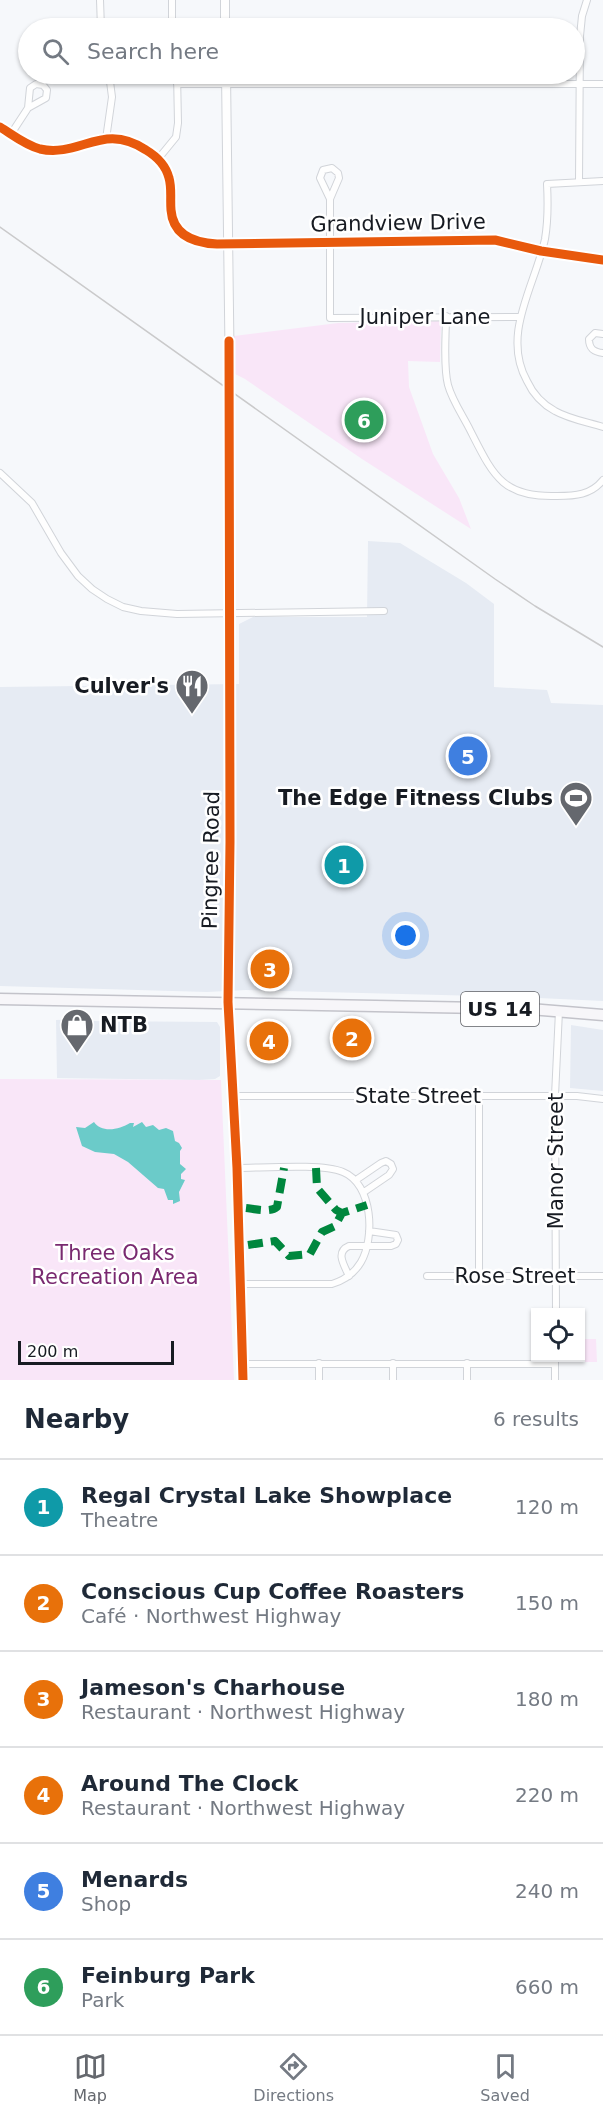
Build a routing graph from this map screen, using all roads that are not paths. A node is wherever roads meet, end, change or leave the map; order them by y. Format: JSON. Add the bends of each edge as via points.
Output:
{"nodes":[{"id":1,"x":100,"y":0,"type":"edge"},
{"id":2,"x":172,"y":0,"type":"edge"},
{"id":3,"x":225,"y":0,"type":"edge"},
{"id":4,"x":587,"y":0,"type":"edge"},
{"id":5,"x":101,"y":18,"type":"edge"},
{"id":6,"x":172,"y":18,"type":"edge"},
{"id":7,"x":225,"y":18,"type":"edge"},
{"id":8,"x":582,"y":18,"type":"edge"},
{"id":9,"x":110,"y":84,"type":"edge"},
{"id":10,"x":177,"y":84,"type":"joint"},
{"id":11,"x":226,"y":84,"type":"junction"},
{"id":12,"x":580,"y":84,"type":"junction"},
{"id":13,"x":603,"y":84,"type":"edge"},
{"id":14,"x":28,"y":108,"type":"dead end"},
{"id":15,"x":0,"y":127,"type":"edge"},
{"id":16,"x":11,"y":134,"type":"junction"},
{"id":17,"x":106,"y":138,"type":"junction"},
{"id":18,"x":158,"y":159,"type":"junction"},
{"id":19,"x":579,"y":181,"type":"junction"},
{"id":20,"x":603,"y":181,"type":"edge"},
{"id":21,"x":330,"y":200,"type":"junction"},
{"id":22,"x":228,"y":243,"type":"junction"},
{"id":23,"x":330,"y":243,"type":"junction"},
{"id":24,"x":541,"y":251,"type":"junction"},
{"id":25,"x":603,"y":260,"type":"edge"},
{"id":26,"x":447,"y":316,"type":"junction"},
{"id":27,"x":520,"y":317,"type":"junction"},
{"id":28,"x":603,"y":334,"type":"edge"},
{"id":29,"x":603,"y":353,"type":"edge"},
{"id":30,"x":603,"y":427,"type":"edge"},
{"id":31,"x":0,"y":473,"type":"edge"},
{"id":32,"x":603,"y":480,"type":"edge"},
{"id":33,"x":384,"y":611,"type":"dead end"},
{"id":34,"x":228,"y":612,"type":"junction"},
{"id":35,"x":0,"y":999,"type":"edge"},
{"id":36,"x":228,"y":1002,"type":"junction"},
{"id":37,"x":559,"y":1010,"type":"junction"},
{"id":38,"x":603,"y":1015,"type":"edge"},
{"id":39,"x":479,"y":1095,"type":"junction"},
{"id":40,"x":232,"y":1096,"type":"junction"},
{"id":41,"x":555,"y":1096,"type":"junction"},
{"id":42,"x":603,"y":1099,"type":"edge"},
{"id":43,"x":237,"y":1168,"type":"junction"},
{"id":44,"x":356,"y":1180,"type":"junction"},
{"id":45,"x":364,"y":1191,"type":"junction"},
{"id":46,"x":369,"y":1231,"type":"junction"},
{"id":47,"x":367,"y":1245,"type":"junction"},
{"id":48,"x":350,"y":1276,"type":"junction"},
{"id":49,"x":427,"y":1276,"type":"dead end"},
{"id":50,"x":603,"y":1276,"type":"edge"},
{"id":51,"x":479,"y":1277,"type":"junction"},
{"id":52,"x":556,"y":1277,"type":"junction"},
{"id":53,"x":239,"y":1284,"type":"junction"},
{"id":54,"x":556,"y":1308,"type":"edge"},
{"id":55,"x":531,"y":1361,"type":"edge"},
{"id":56,"x":555,"y":1362,"type":"edge"},
{"id":57,"x":319,"y":1363,"type":"junction"},
{"id":58,"x":393,"y":1363,"type":"junction"},
{"id":59,"x":467,"y":1363,"type":"junction"},
{"id":60,"x":242,"y":1364,"type":"junction"},
{"id":61,"x":243,"y":1380,"type":"edge"},
{"id":62,"x":319,"y":1380,"type":"edge"},
{"id":63,"x":393,"y":1380,"type":"edge"},
{"id":64,"x":467,"y":1380,"type":"edge"},
{"id":65,"x":555,"y":1380,"type":"edge"}],
"edges":[{"from":1,"to":5,"type":"street"},
{"from":2,"to":6,"type":"street"},
{"from":3,"to":7,"type":"street"},
{"from":4,"to":8,"type":"street"},
{"from":9,"to":17,"type":"street"},
{"from":10,"to":11,"type":"street"},
{"from":10,"to":18,"type":"street","via":[[176,137]]},
{"from":11,"to":12,"type":"street"},
{"from":11,"to":22,"type":"street","name":"Pingree Road"},
{"from":12,"to":13,"type":"street"},
{"from":12,"to":19,"type":"street"},
{"from":14,"to":16,"type":"street"},
{"from":15,"to":16,"type":"street"},
{"from":16,"to":17,"type":"street","via":[[25,144],[56,150]]},
{"from":17,"to":18,"type":"street","via":[[125,139]]},
{"from":18,"to":22,"type":"street","name":"Grandview Drive","via":[[169,177],[172,215],[178,228],[198,243]]},
{"from":19,"to":20,"type":"street"},
{"from":19,"to":24,"type":"street","via":[[547,184]]},
{"from":21,"to":21,"type":"street","via":[[339,177],[332,168],[323,170],[320,178]]},
{"from":21,"to":23,"type":"street"},
{"from":22,"to":23,"type":"street","name":"Grandview Drive"},
{"from":22,"to":34,"type":"street","name":"Pingree Road"},
{"from":23,"to":24,"type":"street","name":"Grandview Drive","via":[[495,240]]},
{"from":23,"to":26,"type":"street","name":"Juniper Lane","via":[[330,318]]},
{"from":24,"to":25,"type":"street","name":"Grandview Drive"},
{"from":24,"to":27,"type":"street"},
{"from":26,"to":27,"type":"street","name":"Juniper Lane"},
{"from":26,"to":32,"type":"street","via":[[448,385],[498,477],[509,487],[535,496],[586,494]]},
{"from":27,"to":30,"type":"street","via":[[519,358],[533,394],[554,411]]},
{"from":28,"to":29,"type":"street","via":[[595,333],[589,343],[594,351]]},
{"from":31,"to":34,"type":"street","via":[[32,503],[78,576],[107,599],[141,611]]},
{"from":33,"to":34,"type":"street"},
{"from":34,"to":36,"type":"street","name":"Pingree Road"},
{"from":35,"to":36,"type":"main road","number":"US 14"},
{"from":36,"to":37,"type":"main road","number":"US 14"},
{"from":36,"to":40,"type":"street","name":"Pingree Road"},
{"from":37,"to":38,"type":"main road","number":"US 14"},
{"from":37,"to":41,"type":"street","name":"Manor Street"},
{"from":39,"to":40,"type":"street","name":"State Street"},
{"from":39,"to":41,"type":"street","name":"State Street"},
{"from":39,"to":51,"type":"street"},
{"from":40,"to":43,"type":"street","name":"Pingree Road"},
{"from":41,"to":42,"type":"street","name":"State Street"},
{"from":41,"to":52,"type":"street","name":"Manor Street"},
{"from":43,"to":44,"type":"street","via":[[326,1168]]},
{"from":43,"to":53,"type":"street","name":"Pingree Road"},
{"from":44,"to":45,"type":"street"},
{"from":44,"to":45,"type":"street","via":[[381,1163],[391,1164],[389,1174]]},
{"from":45,"to":46,"type":"street"},
{"from":46,"to":47,"type":"street"},
{"from":46,"to":47,"type":"street","via":[[396,1234],[398,1239],[391,1246]]},
{"from":47,"to":48,"type":"street","via":[[362,1261]]},
{"from":47,"to":48,"type":"street","via":[[350,1246],[341,1253]]},
{"from":48,"to":53,"type":"street","via":[[332,1284]]},
{"from":49,"to":51,"type":"street","name":"Rose Street"},
{"from":50,"to":52,"type":"street","name":"Rose Street"},
{"from":51,"to":52,"type":"street","name":"Rose Street"},
{"from":52,"to":54,"type":"street","name":"Manor Street"},
{"from":53,"to":60,"type":"street","name":"Pingree Road"},
{"from":55,"to":59,"type":"street"},
{"from":56,"to":65,"type":"street"},
{"from":57,"to":58,"type":"street"},
{"from":57,"to":60,"type":"street"},
{"from":57,"to":62,"type":"street"},
{"from":58,"to":59,"type":"street"},
{"from":58,"to":63,"type":"street"},
{"from":59,"to":64,"type":"street"},
{"from":60,"to":61,"type":"street","name":"Pingree Road"}]}
